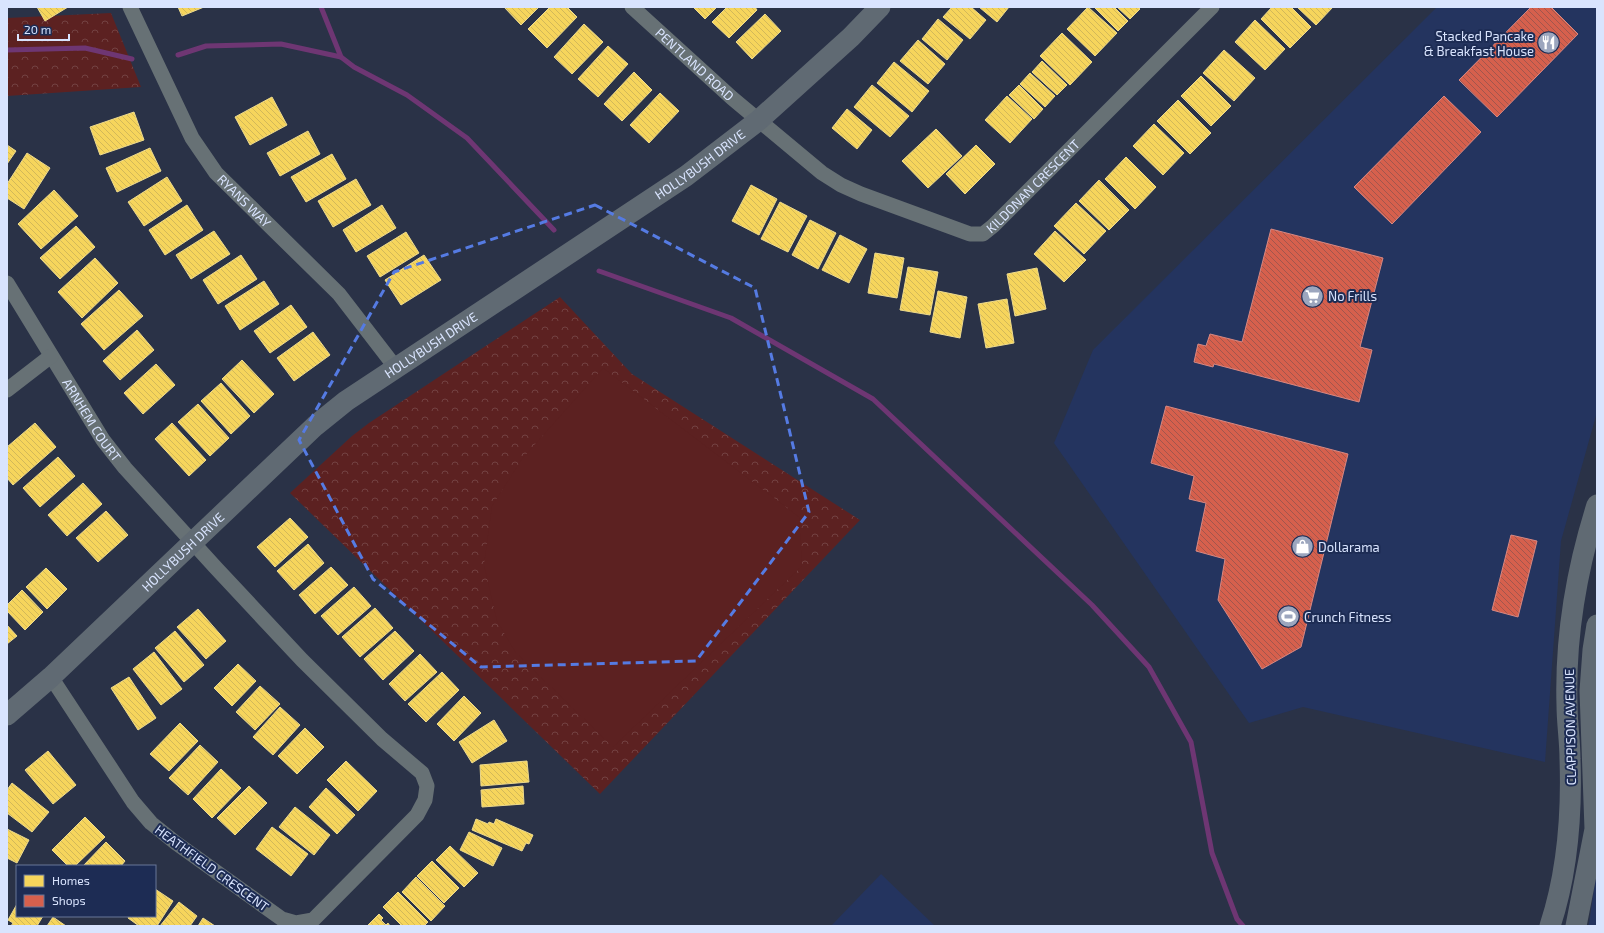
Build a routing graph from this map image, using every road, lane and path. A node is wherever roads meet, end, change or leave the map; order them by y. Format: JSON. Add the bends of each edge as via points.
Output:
{"nodes":[{"id":1,"x":130,"y":7,"type":"edge"},
{"id":2,"x":632,"y":7,"type":"edge"},
{"id":3,"x":880,"y":7,"type":"edge"},
{"id":4,"x":1212,"y":7,"type":"edge"},
{"id":5,"x":759,"y":120,"type":"junction"},
{"id":6,"x":7,"y":283,"type":"edge"},
{"id":7,"x":51,"y":356,"type":"junction"},
{"id":8,"x":396,"y":368,"type":"junction"},
{"id":9,"x":7,"y":390,"type":"edge"},
{"id":10,"x":1597,"y":508,"type":"edge"},
{"id":11,"x":1592,"y":539,"type":"edge"},
{"id":12,"x":194,"y":543,"type":"junction"},
{"id":13,"x":1597,"y":625,"type":"edge"},
{"id":14,"x":51,"y":677,"type":"junction"},
{"id":15,"x":7,"y":715,"type":"edge"},
{"id":16,"x":1552,"y":925,"type":"edge"},
{"id":17,"x":1576,"y":926,"type":"edge"}],
"edges":[{"from":1,"to":8,"type":"street","name":"RYANS WAY","via":[[192,138],[216,173],[340,294]]},
{"from":2,"to":5,"type":"street","name":"PENTLAND ROAD"},
{"from":3,"to":5,"type":"street","name":"HOLLYBUSH DRIVE","via":[[851,37]]},
{"from":4,"to":5,"type":"street","name":"KILDONAN CRESCENT","via":[[983,234],[955,230],[841,185],[822,173]]},
{"from":5,"to":8,"type":"street","name":"HOLLYBUSH DRIVE","via":[[686,176],[613,226]]},
{"from":6,"to":7,"type":"street","name":"ARNHEM COURT"},
{"from":7,"to":9,"type":"street"},
{"from":7,"to":12,"type":"street","name":"ARNHEM COURT","via":[[104,440],[125,468]]},
{"from":8,"to":12,"type":"street","name":"HOLLYBUSH DRIVE","via":[[346,401],[315,426]]},
{"from":10,"to":11,"type":"street","name":"CLAPPISON AVENUE"},
{"from":11,"to":16,"type":"street","name":"CLAPPISON AVENUE","via":[[1576,588],[1568,665],[1571,806],[1567,857]]},
{"from":12,"to":14,"type":"street","name":"HOLLYBUSH DRIVE"},
{"from":12,"to":14,"type":"street","name":"HEATHFIELD CRESCENT","via":[[302,660],[382,739],[422,773],[427,786],[425,800],[417,815],[314,920],[296,923],[282,919],[151,823],[133,802]]},
{"from":13,"to":17,"type":"street","name":"CLAPPISON AVENUE","via":[[1590,691],[1595,829]]},
{"from":14,"to":15,"type":"street","name":"HOLLYBUSH DRIVE"}]}
